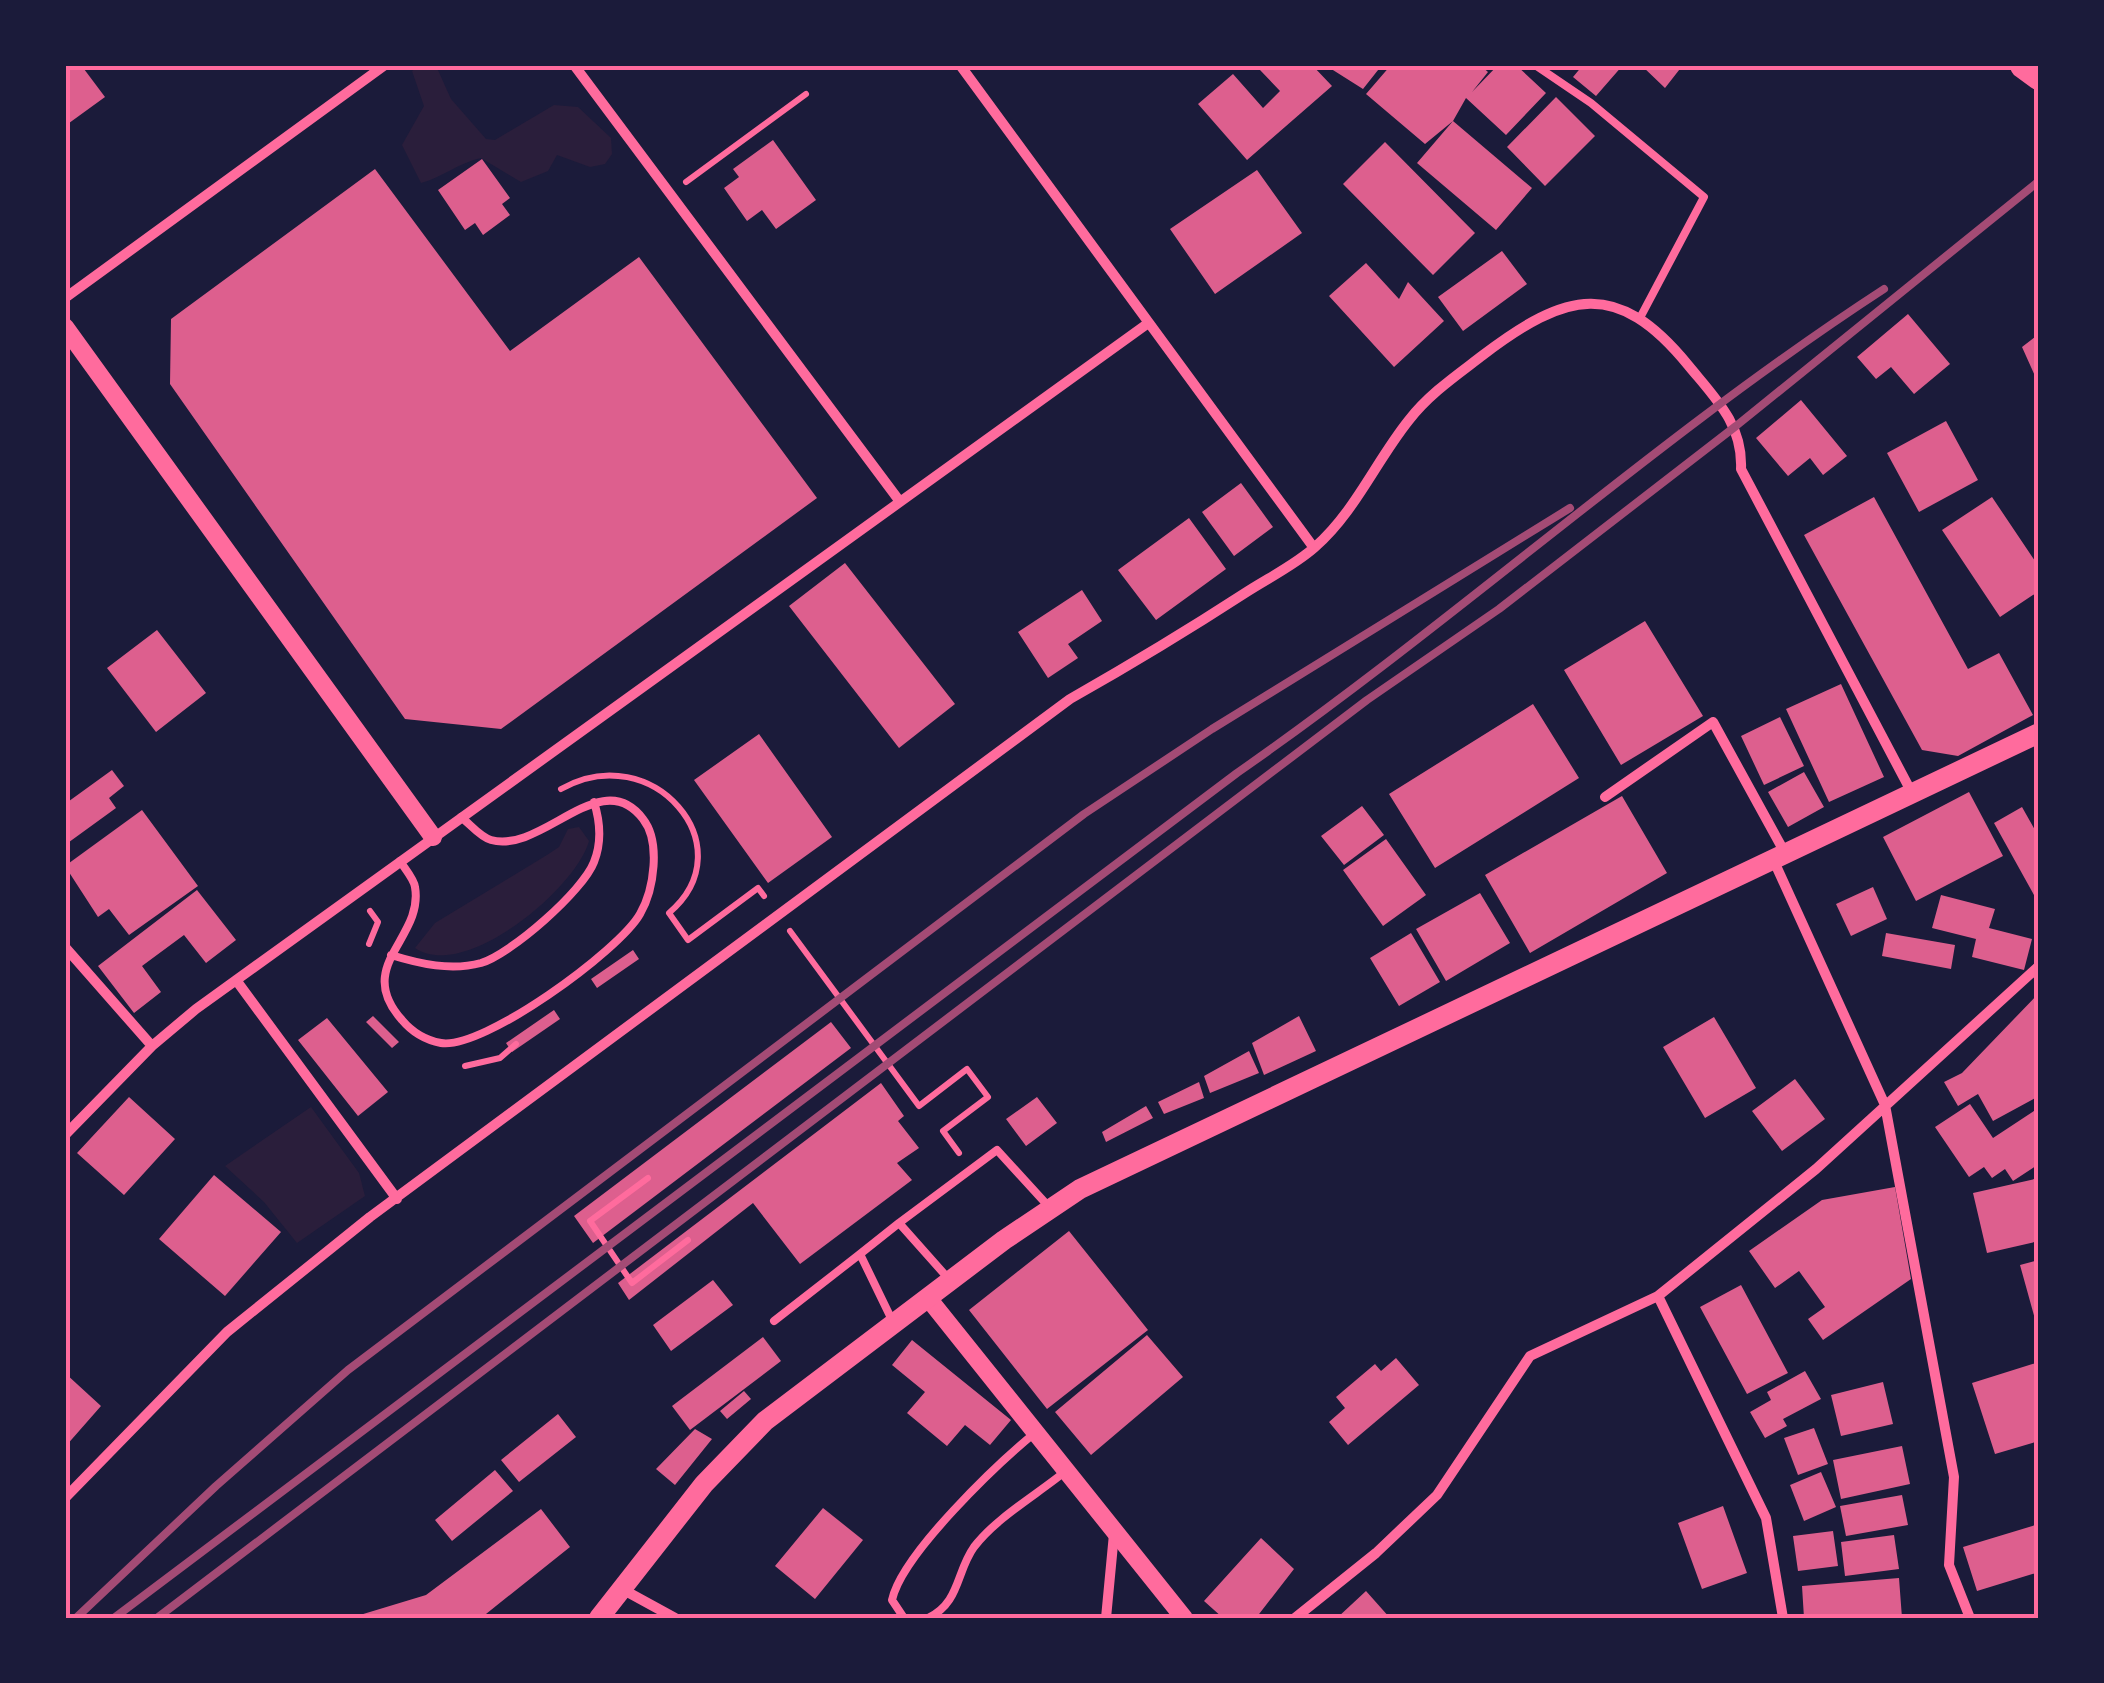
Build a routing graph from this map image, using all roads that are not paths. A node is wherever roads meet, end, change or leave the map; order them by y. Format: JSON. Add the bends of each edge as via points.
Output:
{"nodes":[{"id":1,"x":385,"y":65,"type":"edge"},
{"id":2,"x":574,"y":65,"type":"edge"},
{"id":3,"x":960,"y":65,"type":"edge"},
{"id":4,"x":1535,"y":65,"type":"edge"},
{"id":5,"x":2024,"y":65,"type":"edge"},
{"id":6,"x":2039,"y":76,"type":"edge"},
{"id":7,"x":65,"y":298,"type":"edge"},
{"id":8,"x":1641,"y":316,"type":"junction"},
{"id":9,"x":1147,"y":324,"type":"junction"},
{"id":10,"x":65,"y":327,"type":"edge"},
{"id":11,"x":898,"y":498,"type":"junction"},
{"id":12,"x":1314,"y":548,"type":"junction"},
{"id":13,"x":2039,"y":733,"type":"edge"},
{"id":14,"x":1912,"y":792,"type":"junction"},
{"id":15,"x":1605,"y":796,"type":"dead end"},
{"id":16,"x":594,"y":802,"type":"junction"},
{"id":17,"x":461,"y":817,"type":"junction"},
{"id":18,"x":433,"y":837,"type":"junction"},
{"id":19,"x":1779,"y":856,"type":"junction"},
{"id":20,"x":400,"y":861,"type":"junction"},
{"id":21,"x":65,"y":948,"type":"edge"},
{"id":22,"x":390,"y":955,"type":"junction"},
{"id":23,"x":2039,"y":966,"type":"edge"},
{"id":24,"x":236,"y":980,"type":"junction"},
{"id":25,"x":152,"y":1046,"type":"junction"},
{"id":26,"x":1885,"y":1105,"type":"junction"},
{"id":27,"x":65,"y":1135,"type":"edge"},
{"id":28,"x":397,"y":1199,"type":"junction"},
{"id":29,"x":1050,"y":1208,"type":"junction"},
{"id":30,"x":900,"y":1223,"type":"junction"},
{"id":31,"x":860,"y":1254,"type":"junction"},
{"id":32,"x":951,"y":1281,"type":"junction"},
{"id":33,"x":1658,"y":1296,"type":"junction"},
{"id":34,"x":928,"y":1298,"type":"junction"},
{"id":35,"x":774,"y":1321,"type":"dead end"},
{"id":36,"x":894,"y":1324,"type":"junction"},
{"id":37,"x":1037,"y":1432,"type":"junction"},
{"id":38,"x":1066,"y":1470,"type":"junction"},
{"id":39,"x":65,"y":1498,"type":"edge"},
{"id":40,"x":1114,"y":1532,"type":"junction"},
{"id":41,"x":621,"y":1588,"type":"junction"},
{"id":42,"x":598,"y":1618,"type":"edge"},
{"id":43,"x":675,"y":1618,"type":"edge"},
{"id":44,"x":904,"y":1618,"type":"edge"},
{"id":45,"x":928,"y":1618,"type":"edge"},
{"id":46,"x":1106,"y":1618,"type":"edge"},
{"id":47,"x":1184,"y":1618,"type":"edge"},
{"id":48,"x":1295,"y":1618,"type":"edge"},
{"id":49,"x":1783,"y":1618,"type":"edge"},
{"id":50,"x":1970,"y":1618,"type":"edge"}],
"edges":[{"from":1,"to":7,"type":"street"},
{"from":2,"to":11,"type":"street"},
{"from":3,"to":9,"type":"street"},
{"from":4,"to":8,"type":"lane","via":[[1704,197]]},
{"from":5,"to":6,"type":"highway"},
{"from":8,"to":12,"type":"street","via":[[1594,303],[1526,323],[1410,418],[1352,506]]},
{"from":8,"to":14,"type":"street","via":[[1736,426],[1741,469]]},
{"from":9,"to":11,"type":"street"},
{"from":9,"to":12,"type":"street"},
{"from":10,"to":18,"type":"street"},
{"from":11,"to":17,"type":"street"},
{"from":12,"to":28,"type":"street","via":[[1070,699]]},
{"from":13,"to":14,"type":"main road"},
{"from":14,"to":19,"type":"main road"},
{"from":15,"to":19,"type":"street","via":[[1713,722]]},
{"from":16,"to":17,"type":"lane","via":[[511,842],[488,839]]},
{"from":16,"to":22,"type":"lane","via":[[599,844],[587,876],[512,946],[461,967]]},
{"from":16,"to":22,"type":"lane","via":[[630,807],[643,819],[652,838],[652,868],[640,915],[572,978],[491,1032],[439,1043],[414,1033],[388,1002]]},
{"from":17,"to":18,"type":"street"},
{"from":18,"to":20,"type":"street"},
{"from":19,"to":26,"type":"street"},
{"from":19,"to":29,"type":"main road","via":[[1154,1151]]},
{"from":20,"to":22,"type":"lane","via":[[415,886],[414,905]]},
{"from":20,"to":24,"type":"street"},
{"from":21,"to":25,"type":"street"},
{"from":23,"to":26,"type":"street"},
{"from":24,"to":25,"type":"street"},
{"from":24,"to":28,"type":"street"},
{"from":25,"to":27,"type":"street"},
{"from":26,"to":33,"type":"street"},
{"from":26,"to":50,"type":"street","via":[[1954,1477],[1949,1565]]},
{"from":28,"to":39,"type":"street","via":[[227,1332]]},
{"from":29,"to":30,"type":"lane","via":[[997,1150]]},
{"from":29,"to":32,"type":"main road"},
{"from":30,"to":31,"type":"lane"},
{"from":30,"to":32,"type":"lane"},
{"from":31,"to":35,"type":"lane"},
{"from":31,"to":36,"type":"lane"},
{"from":32,"to":34,"type":"main road"},
{"from":33,"to":48,"type":"street","via":[[1530,1356],[1437,1494]]},
{"from":33,"to":49,"type":"street","via":[[1766,1518]]},
{"from":34,"to":36,"type":"main road"},
{"from":34,"to":37,"type":"street"},
{"from":36,"to":41,"type":"main road","via":[[744,1440]]},
{"from":37,"to":38,"type":"street"},
{"from":37,"to":44,"type":"lane","via":[[992,1469],[908,1566],[892,1600]]},
{"from":38,"to":40,"type":"street"},
{"from":38,"to":45,"type":"lane","via":[[978,1541],[955,1595]]},
{"from":40,"to":46,"type":"street"},
{"from":40,"to":47,"type":"street"},
{"from":41,"to":42,"type":"main road"},
{"from":41,"to":43,"type":"street"}]}
